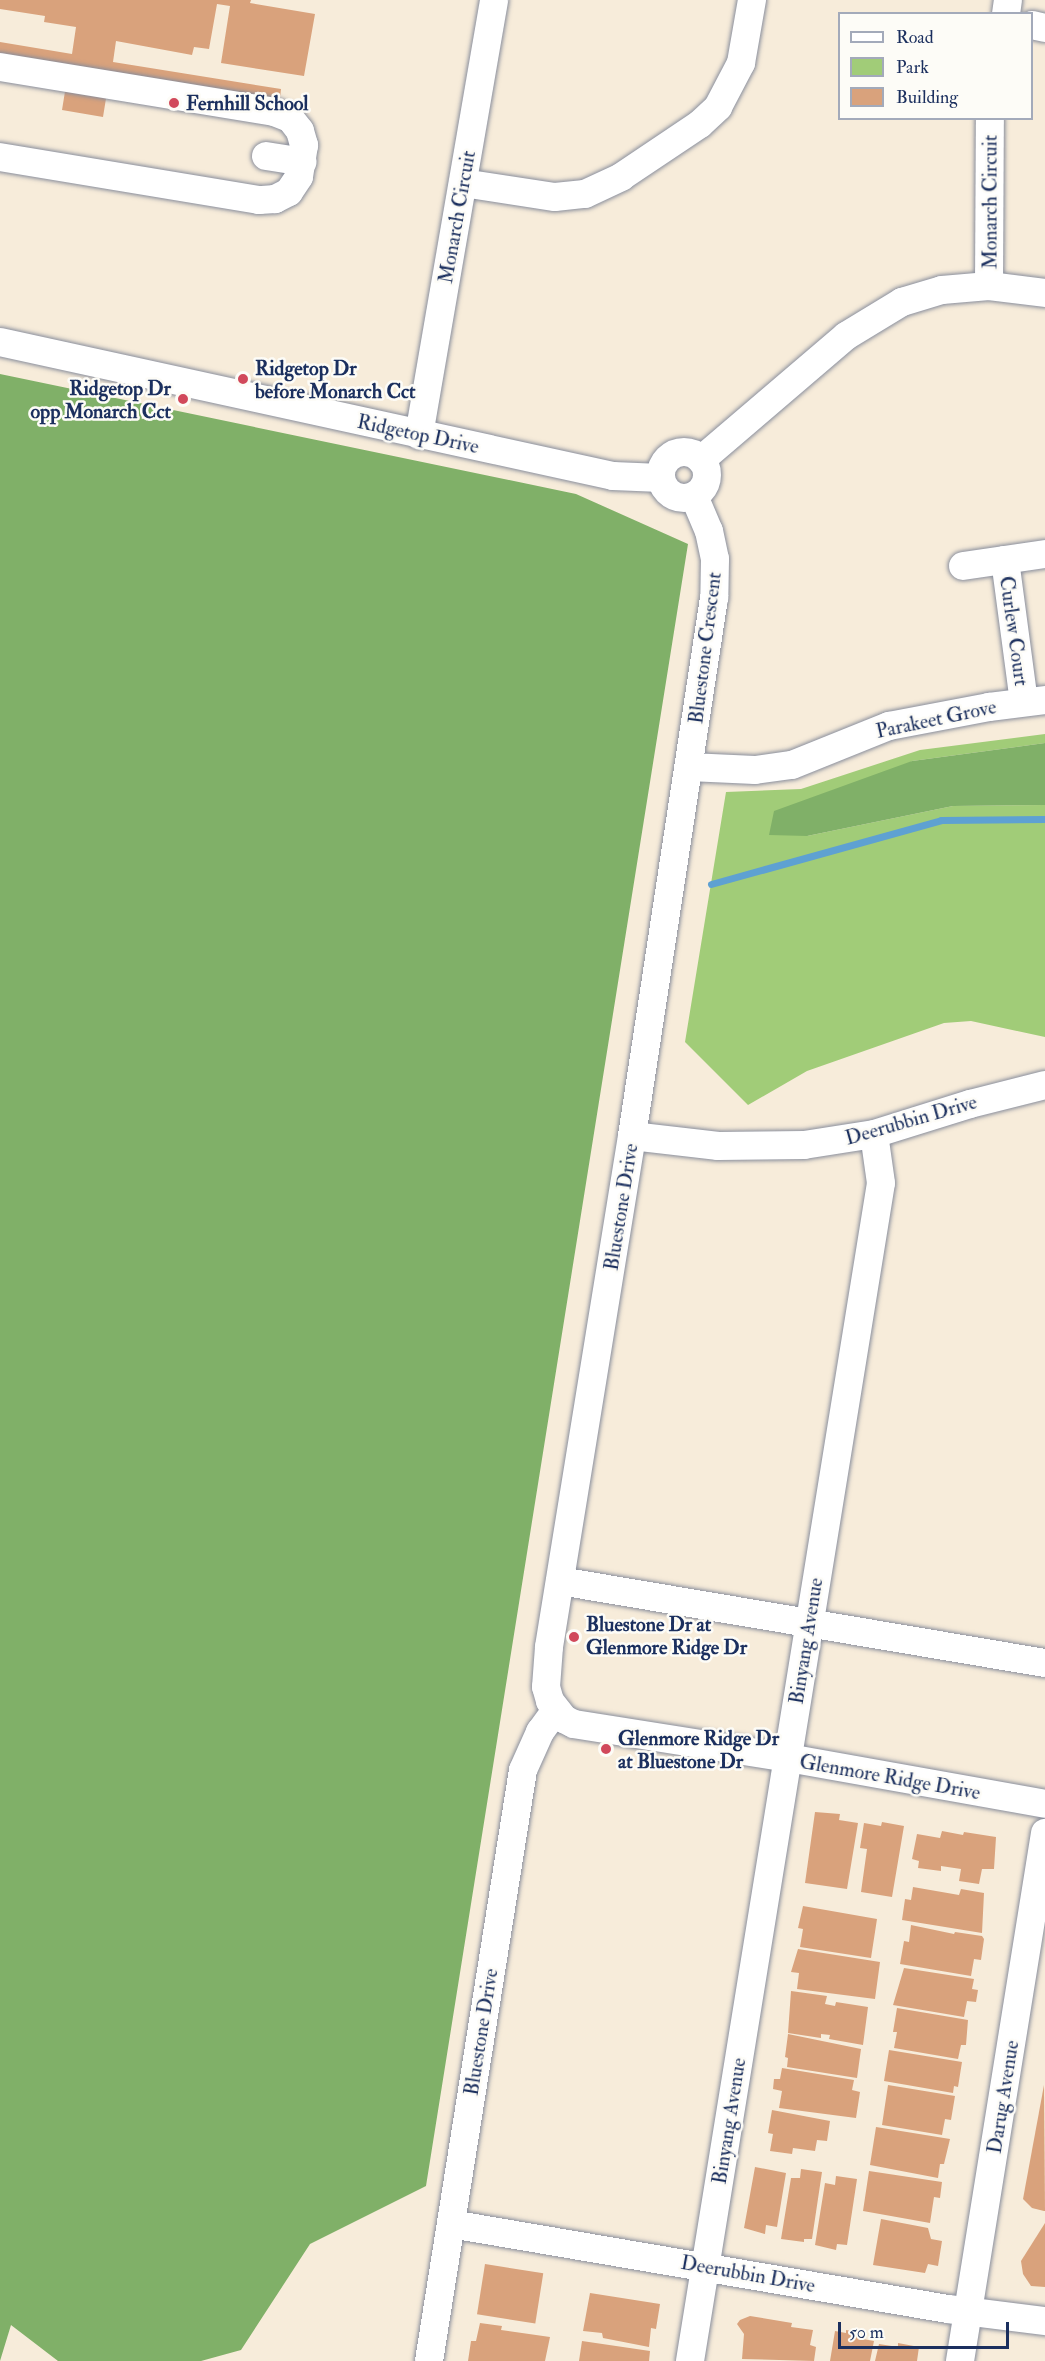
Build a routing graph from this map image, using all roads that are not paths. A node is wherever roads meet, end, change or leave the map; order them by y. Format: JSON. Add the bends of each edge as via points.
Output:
{"nodes":[{"id":1,"x":494,"y":0,"type":"edge"},
{"id":2,"x":752,"y":0,"type":"edge"},
{"id":3,"x":0,"y":67,"type":"edge"},
{"id":4,"x":990,"y":120,"type":"edge"},
{"id":5,"x":266,"y":156,"type":"dead end"},
{"id":6,"x":0,"y":157,"type":"edge"},
{"id":7,"x":303,"y":162,"type":"junction"},
{"id":8,"x":463,"y":183,"type":"junction"},
{"id":9,"x":989,"y":286,"type":"junction"},
{"id":10,"x":1045,"y":293,"type":"edge"},
{"id":11,"x":0,"y":342,"type":"edge"},
{"id":12,"x":419,"y":435,"type":"junction"},
{"id":13,"x":701,"y":460,"type":"junction"},
{"id":14,"x":661,"y":478,"type":"junction"},
{"id":15,"x":694,"y":496,"type":"junction"},
{"id":16,"x":1045,"y":554,"type":"edge"},
{"id":17,"x":1005,"y":560,"type":"junction"},
{"id":18,"x":963,"y":566,"type":"dead end"},
{"id":19,"x":1035,"y":701,"type":"edge"},
{"id":20,"x":689,"y":767,"type":"junction"},
{"id":21,"x":1045,"y":1085,"type":"edge"},
{"id":22,"x":874,"y":1134,"type":"junction"},
{"id":23,"x":632,"y":1136,"type":"junction"},
{"id":24,"x":560,"y":1581,"type":"junction"},
{"id":25,"x":808,"y":1622,"type":"junction"},
{"id":26,"x":1045,"y":1663,"type":"edge"},
{"id":27,"x":555,"y":1711,"type":"junction"},
{"id":28,"x":788,"y":1758,"type":"junction"},
{"id":29,"x":1045,"y":1804,"type":"edge"},
{"id":30,"x":1045,"y":1833,"type":"edge"},
{"id":31,"x":451,"y":2224,"type":"junction"},
{"id":32,"x":705,"y":2267,"type":"junction"},
{"id":33,"x":969,"y":2312,"type":"junction"},
{"id":34,"x":1045,"y":2321,"type":"edge"},
{"id":35,"x":429,"y":2361,"type":"edge"},
{"id":36,"x":690,"y":2361,"type":"edge"},
{"id":37,"x":960,"y":2361,"type":"edge"}],
"edges":[{"from":1,"to":8,"type":"street","name":"Monarch Circuit"},
{"from":2,"to":8,"type":"street","via":[[741,63],[718,107],[700,124],[621,177],[585,194],[555,197]]},
{"from":3,"to":7,"type":"street","via":[[274,112],[290,118],[300,131]]},
{"from":4,"to":9,"type":"street","name":"Monarch Circuit"},
{"from":5,"to":7,"type":"street"},
{"from":6,"to":7,"type":"street","via":[[259,200],[275,199],[289,192]]},
{"from":8,"to":12,"type":"street","name":"Monarch Circuit"},
{"from":9,"to":10,"type":"street"},
{"from":9,"to":13,"type":"street","via":[[922,295],[882,312],[846,336]]},
{"from":11,"to":12,"type":"street","name":"Ridgetop Drive"},
{"from":12,"to":14,"type":"street","name":"Ridgetop Drive","via":[[613,476]]},
{"from":13,"to":14,"type":"street","via":[[688,453],[674,454],[664,464]]},
{"from":13,"to":15,"type":"street","via":[[706,480]]},
{"from":14,"to":15,"type":"street","via":[[673,495]]},
{"from":15,"to":20,"type":"street","name":"Bluestone Crescent","via":[[709,531],[715,559],[714,598]]},
{"from":16,"to":17,"type":"street","name":"Curlew Court"},
{"from":17,"to":18,"type":"street","name":"Curlew Court"},
{"from":17,"to":19,"type":"street","name":"Curlew Court"},
{"from":19,"to":20,"type":"street","name":"Parakeet Grove","via":[[889,726],[792,765],[755,770]]},
{"from":20,"to":23,"type":"street","name":"Bluestone Drive"},
{"from":21,"to":22,"type":"street","name":"Deerubbin Drive"},
{"from":22,"to":23,"type":"street","name":"Deerubbin Drive","via":[[773,1147],[718,1146]]},
{"from":22,"to":25,"type":"street","name":"Binyang Avenue","via":[[881,1183]]},
{"from":23,"to":24,"type":"street","name":"Bluestone Drive"},
{"from":24,"to":25,"type":"street"},
{"from":24,"to":27,"type":"street","name":"Bluestone Drive","via":[[546,1687]]},
{"from":25,"to":26,"type":"street"},
{"from":25,"to":28,"type":"street","name":"Binyang Avenue"},
{"from":27,"to":28,"type":"street","name":"Glenmore Ridge Drive","via":[[574,1724]]},
{"from":27,"to":31,"type":"street","name":"Bluestone Drive","via":[[540,1732],[523,1770]]},
{"from":28,"to":29,"type":"street","name":"Glenmore Ridge Drive"},
{"from":28,"to":32,"type":"street","name":"Binyang Avenue"},
{"from":30,"to":33,"type":"street","name":"Darug Avenue"},
{"from":31,"to":32,"type":"street","name":"Deerubbin Drive"},
{"from":31,"to":35,"type":"street","name":"Bluestone Drive"},
{"from":32,"to":33,"type":"street","name":"Deerubbin Drive"},
{"from":32,"to":36,"type":"street","name":"Binyang Avenue"},
{"from":33,"to":34,"type":"street","name":"Deerubbin Drive"},
{"from":33,"to":37,"type":"street","name":"Darug Avenue"}]}
